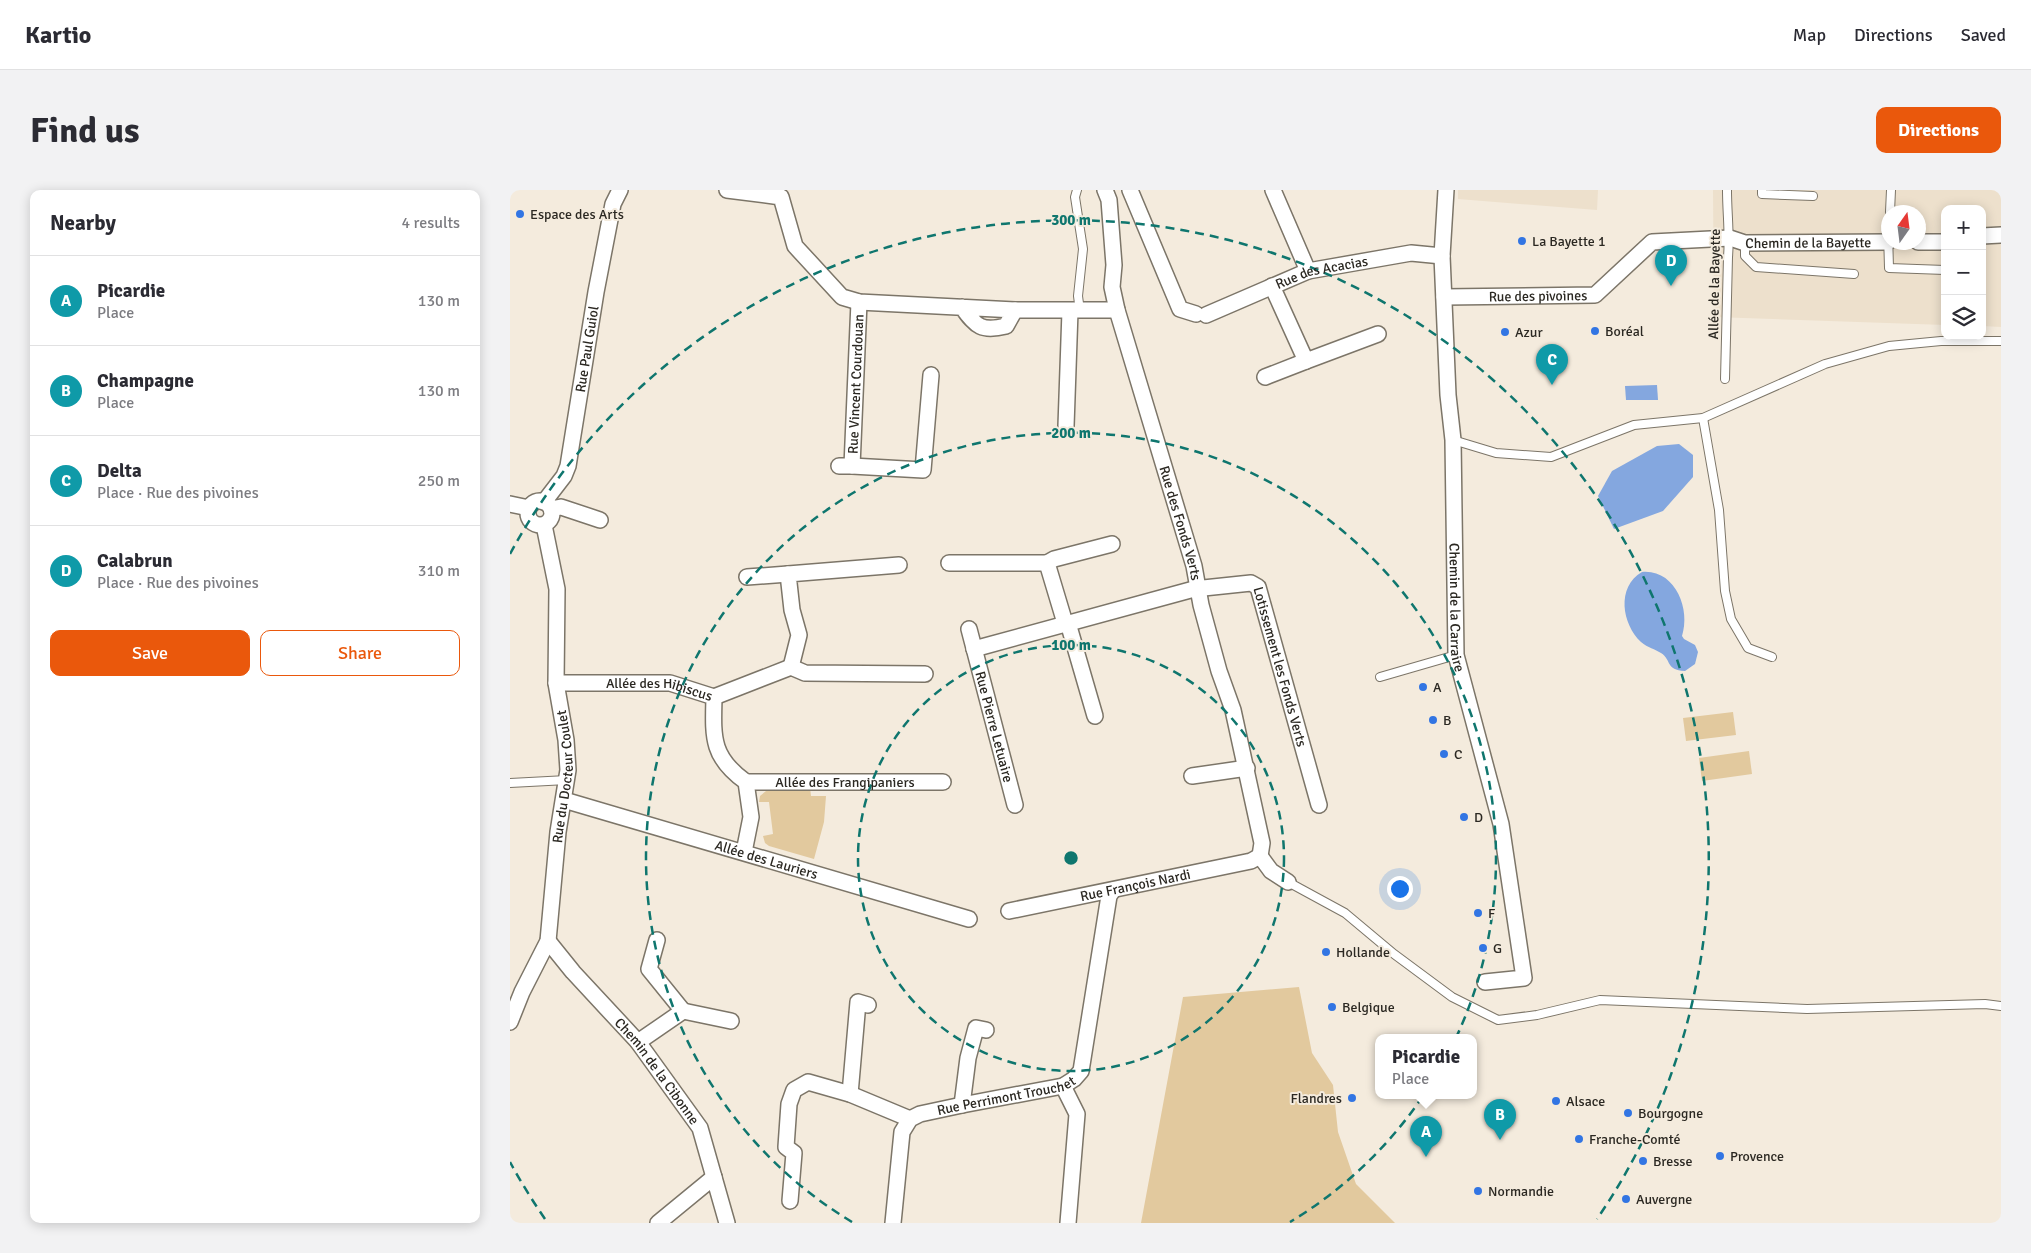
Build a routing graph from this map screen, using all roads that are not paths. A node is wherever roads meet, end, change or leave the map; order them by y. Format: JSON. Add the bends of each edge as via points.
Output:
{"nodes":[{"id":1,"x":620,"y":190,"type":"edge"},
{"id":2,"x":728,"y":190,"type":"edge"},
{"id":3,"x":1078,"y":190,"type":"edge"},
{"id":4,"x":1105,"y":190,"type":"edge"},
{"id":5,"x":1130,"y":190,"type":"edge"},
{"id":6,"x":1274,"y":190,"type":"edge"},
{"id":7,"x":1446,"y":190,"type":"edge"},
{"id":8,"x":1727,"y":190,"type":"edge"},
{"id":9,"x":1762,"y":190,"type":"edge"},
{"id":10,"x":1891,"y":190,"type":"edge"},
{"id":11,"x":783,"y":194,"type":"edge"},
{"id":12,"x":1813,"y":196,"type":"dead end"},
{"id":13,"x":1890,"y":205,"type":"edge"},
{"id":14,"x":2001,"y":235,"type":"edge"},
{"id":15,"x":1986,"y":236,"type":"edge"},
{"id":16,"x":1730,"y":238,"type":"junction"},
{"id":17,"x":1881,"y":242,"type":"edge"},
{"id":18,"x":1926,"y":242,"type":"edge"},
{"id":19,"x":1941,"y":242,"type":"edge"},
{"id":20,"x":1745,"y":243,"type":"junction"},
{"id":21,"x":1888,"y":250,"type":"edge"},
{"id":22,"x":1442,"y":256,"type":"junction"},
{"id":23,"x":1941,"y":270,"type":"edge"},
{"id":24,"x":1308,"y":271,"type":"junction"},
{"id":25,"x":1854,"y":274,"type":"dead end"},
{"id":26,"x":1272,"y":286,"type":"junction"},
{"id":27,"x":1444,"y":297,"type":"junction"},
{"id":28,"x":859,"y":302,"type":"junction"},
{"id":29,"x":962,"y":308,"type":"junction"},
{"id":30,"x":1015,"y":310,"type":"junction"},
{"id":31,"x":1117,"y":310,"type":"junction"},
{"id":32,"x":1075,"y":311,"type":"junction"},
{"id":33,"x":1378,"y":334,"type":"dead end"},
{"id":34,"x":2001,"y":341,"type":"edge"},
{"id":35,"x":1306,"y":362,"type":"junction"},
{"id":36,"x":931,"y":375,"type":"dead end"},
{"id":37,"x":1265,"y":377,"type":"dead end"},
{"id":38,"x":1725,"y":379,"type":"dead end"},
{"id":39,"x":1703,"y":418,"type":"junction"},
{"id":40,"x":1066,"y":426,"type":"dead end"},
{"id":41,"x":1453,"y":440,"type":"junction"},
{"id":42,"x":510,"y":504,"type":"edge"},
{"id":43,"x":548,"y":506,"type":"junction"},
{"id":44,"x":529,"y":508,"type":"junction"},
{"id":45,"x":600,"y":520,"type":"dead end"},
{"id":46,"x":544,"y":525,"type":"junction"},
{"id":47,"x":1112,"y":544,"type":"dead end"},
{"id":48,"x":949,"y":563,"type":"dead end"},
{"id":49,"x":1047,"y":563,"type":"junction"},
{"id":50,"x":899,"y":565,"type":"dead end"},
{"id":51,"x":788,"y":574,"type":"junction"},
{"id":52,"x":747,"y":577,"type":"dead end"},
{"id":53,"x":1198,"y":589,"type":"junction"},
{"id":54,"x":1066,"y":623,"type":"junction"},
{"id":55,"x":969,"y":629,"type":"dead end"},
{"id":56,"x":974,"y":649,"type":"junction"},
{"id":57,"x":1456,"y":655,"type":"junction"},
{"id":58,"x":1772,"y":657,"type":"dead end"},
{"id":59,"x":792,"y":667,"type":"junction"},
{"id":60,"x":924,"y":674,"type":"dead end"},
{"id":61,"x":1380,"y":677,"type":"dead end"},
{"id":62,"x":556,"y":683,"type":"junction"},
{"id":63,"x":714,"y":697,"type":"junction"},
{"id":64,"x":1095,"y":716,"type":"dead end"},
{"id":65,"x":1247,"y":768,"type":"junction"},
{"id":66,"x":1192,"y":776,"type":"dead end"},
{"id":67,"x":567,"y":780,"type":"junction"},
{"id":68,"x":746,"y":782,"type":"junction"},
{"id":69,"x":943,"y":782,"type":"dead end"},
{"id":70,"x":510,"y":783,"type":"edge"},
{"id":71,"x":564,"y":800,"type":"junction"},
{"id":72,"x":1015,"y":805,"type":"dead end"},
{"id":73,"x":1319,"y":805,"type":"dead end"},
{"id":74,"x":744,"y":852,"type":"junction"},
{"id":75,"x":1260,"y":856,"type":"junction"},
{"id":76,"x":1288,"y":882,"type":"joint"},
{"id":77,"x":1113,"y":890,"type":"junction"},
{"id":78,"x":1008,"y":912,"type":"dead end"},
{"id":79,"x":969,"y":919,"type":"dead end"},
{"id":80,"x":657,"y":940,"type":"dead end"},
{"id":81,"x":548,"y":941,"type":"junction"},
{"id":82,"x":1485,"y":982,"type":"dead end"},
{"id":83,"x":516,"y":990,"type":"edge"},
{"id":84,"x":868,"y":1005,"type":"dead end"},
{"id":85,"x":2001,"y":1006,"type":"edge"},
{"id":86,"x":683,"y":1011,"type":"junction"},
{"id":87,"x":731,"y":1020,"type":"dead end"},
{"id":88,"x":510,"y":1022,"type":"edge"},
{"id":89,"x":986,"y":1030,"type":"dead end"},
{"id":90,"x":638,"y":1042,"type":"junction"},
{"id":91,"x":1063,"y":1086,"type":"junction"},
{"id":92,"x":850,"y":1094,"type":"junction"},
{"id":93,"x":962,"y":1105,"type":"junction"},
{"id":94,"x":910,"y":1119,"type":"junction"},
{"id":95,"x":714,"y":1177,"type":"junction"},
{"id":96,"x":790,"y":1201,"type":"dead end"},
{"id":97,"x":658,"y":1223,"type":"edge"},
{"id":98,"x":727,"y":1223,"type":"edge"},
{"id":99,"x":893,"y":1223,"type":"edge"},
{"id":100,"x":1068,"y":1223,"type":"edge"}],
"edges":[{"from":1,"to":43,"type":"street","name":"Rue Paul Guiol","via":[[613,204],[596,292],[568,466]]},
{"from":2,"to":11,"type":"street"},
{"from":3,"to":32,"type":"lane","via":[[1075,197],[1083,250]]},
{"from":4,"to":31,"type":"street","name":"Rue des Fonds Verts","via":[[1109,200],[1114,265],[1112,287]]},
{"from":5,"to":26,"type":"street","name":"Rue des Acacias","via":[[1180,309],[1201,315]]},
{"from":6,"to":24,"type":"street"},
{"from":7,"to":22,"type":"street","name":"Chemin de la Carraire"},
{"from":8,"to":16,"type":"lane","name":"Allée de la Bayette"},
{"from":9,"to":12,"type":"lane","via":[[1762,194]]},
{"from":10,"to":13,"type":"lane"},
{"from":11,"to":28,"type":"street","via":[[796,246],[842,298]]},
{"from":14,"to":15,"type":"street"},
{"from":16,"to":20,"type":"street","name":"Chemin de la Bayette"},
{"from":16,"to":27,"type":"street","name":"Rue des pivoines","via":[[1652,242],[1595,295]]},
{"from":16,"to":38,"type":"lane","name":"Allée de la Bayette"},
{"from":17,"to":20,"type":"street","name":"Chemin de la Bayette"},
{"from":18,"to":19,"type":"street"},
{"from":20,"to":25,"type":"lane","via":[[1745,256],[1756,267]]},
{"from":21,"to":23,"type":"lane","via":[[1889,268]]},
{"from":22,"to":24,"type":"street","name":"Rue des Acacias","via":[[1411,253]]},
{"from":22,"to":27,"type":"street","name":"Chemin de la Carraire"},
{"from":24,"to":26,"type":"street","name":"Rue des Acacias"},
{"from":26,"to":35,"type":"street"},
{"from":27,"to":41,"type":"street","name":"Chemin de la Carraire"},
{"from":28,"to":29,"type":"street"},
{"from":28,"to":36,"type":"street","name":"Rue Vincent Courdouan","via":[[845,466],[923,470]]},
{"from":29,"to":30,"type":"street"},
{"from":29,"to":30,"type":"street","via":[[973,323],[990,330],[1006,326]]},
{"from":30,"to":32,"type":"street"},
{"from":31,"to":32,"type":"street"},
{"from":31,"to":53,"type":"street","name":"Rue des Fonds Verts","via":[[1194,566]]},
{"from":32,"to":40,"type":"street"},
{"from":33,"to":35,"type":"street"},
{"from":34,"to":39,"type":"lane","via":[[1942,341],[1888,346],[1824,364]]},
{"from":35,"to":37,"type":"street"},
{"from":39,"to":41,"type":"lane","via":[[1634,425],[1551,457],[1496,453]]},
{"from":39,"to":58,"type":"lane","via":[[1720,510],[1725,591],[1731,618],[1748,648]]},
{"from":41,"to":57,"type":"street","name":"Chemin de la Carraire"},
{"from":42,"to":44,"type":"street"},
{"from":43,"to":44,"type":"street","via":[[534,503]]},
{"from":43,"to":45,"type":"street"},
{"from":43,"to":46,"type":"street","via":[[550,519]]},
{"from":44,"to":46,"type":"street","via":[[532,522]]},
{"from":46,"to":62,"type":"street","name":"Rue du Docteur Coulet","via":[[557,589]]},
{"from":47,"to":49,"type":"street"},
{"from":48,"to":49,"type":"street"},
{"from":49,"to":54,"type":"street"},
{"from":50,"to":51,"type":"street"},
{"from":51,"to":52,"type":"street"},
{"from":51,"to":59,"type":"street","via":[[799,635]]},
{"from":53,"to":54,"type":"street"},
{"from":53,"to":65,"type":"street","name":"Rue des Fonds Verts"},
{"from":53,"to":73,"type":"street","name":"Lotissement les Fonds Verts","via":[[1251,583],[1258,587]]},
{"from":54,"to":56,"type":"street"},
{"from":54,"to":64,"type":"street"},
{"from":55,"to":56,"type":"street","name":"Rue Pierre Letuaire"},
{"from":56,"to":72,"type":"street","name":"Rue Pierre Letuaire"},
{"from":57,"to":61,"type":"lane"},
{"from":57,"to":82,"type":"street","name":"Chemin de la Carraire","via":[[1501,824],[1524,978]]},
{"from":59,"to":60,"type":"street","via":[[805,673]]},
{"from":59,"to":63,"type":"street"},
{"from":62,"to":63,"type":"street","name":"Allée des Hibiscus","via":[[670,683]]},
{"from":62,"to":67,"type":"street","name":"Rue du Docteur Coulet","via":[[566,740]]},
{"from":63,"to":68,"type":"street","name":"Allée des Hibiscus","via":[[716,749],[731,771]]},
{"from":65,"to":66,"type":"street"},
{"from":65,"to":75,"type":"street","name":"Rue des Fonds Verts","via":[[1262,843]]},
{"from":67,"to":70,"type":"lane"},
{"from":67,"to":71,"type":"street","name":"Rue du Docteur Coulet"},
{"from":68,"to":69,"type":"street","name":"Allée des Frangipaniers"},
{"from":68,"to":74,"type":"street","via":[[751,817]]},
{"from":71,"to":74,"type":"street","name":"Allée des Lauriers"},
{"from":71,"to":81,"type":"street","name":"Rue du Docteur Coulet"},
{"from":74,"to":79,"type":"street","name":"Allée des Lauriers"},
{"from":75,"to":76,"type":"street","via":[[1271,871]]},
{"from":75,"to":77,"type":"street","name":"Rue François Nardi","via":[[1252,861]]},
{"from":76,"to":85,"type":"lane","via":[[1345,913],[1452,997],[1498,1020],[1537,1015],[1600,1000],[1807,1009]]},
{"from":77,"to":78,"type":"street","name":"Rue François Nardi"},
{"from":77,"to":91,"type":"street","name":"Rue Perrimont Trouchet","via":[[1109,896],[1081,1071]]},
{"from":80,"to":86,"type":"street","via":[[649,969]]},
{"from":81,"to":83,"type":"street"},
{"from":81,"to":90,"type":"street","name":"Chemin de la Cibonne"},
{"from":83,"to":88,"type":"street"},
{"from":84,"to":92,"type":"street","via":[[858,1002]]},
{"from":86,"to":87,"type":"street"},
{"from":86,"to":90,"type":"street"},
{"from":89,"to":93,"type":"street","via":[[976,1028],[968,1058]]},
{"from":90,"to":95,"type":"street","name":"Chemin de la Cibonne","via":[[700,1128]]},
{"from":91,"to":93,"type":"street","name":"Rue Perrimont Trouchet"},
{"from":91,"to":100,"type":"street","via":[[1077,1114]]},
{"from":92,"to":94,"type":"street"},
{"from":92,"to":96,"type":"street","via":[[808,1082],[794,1090],[786,1147],[794,1154]]},
{"from":93,"to":94,"type":"street","name":"Rue Perrimont Trouchet"},
{"from":94,"to":99,"type":"street","via":[[902,1132]]},
{"from":95,"to":97,"type":"street"},
{"from":95,"to":98,"type":"street","name":"Chemin de la Cibonne"}]}
